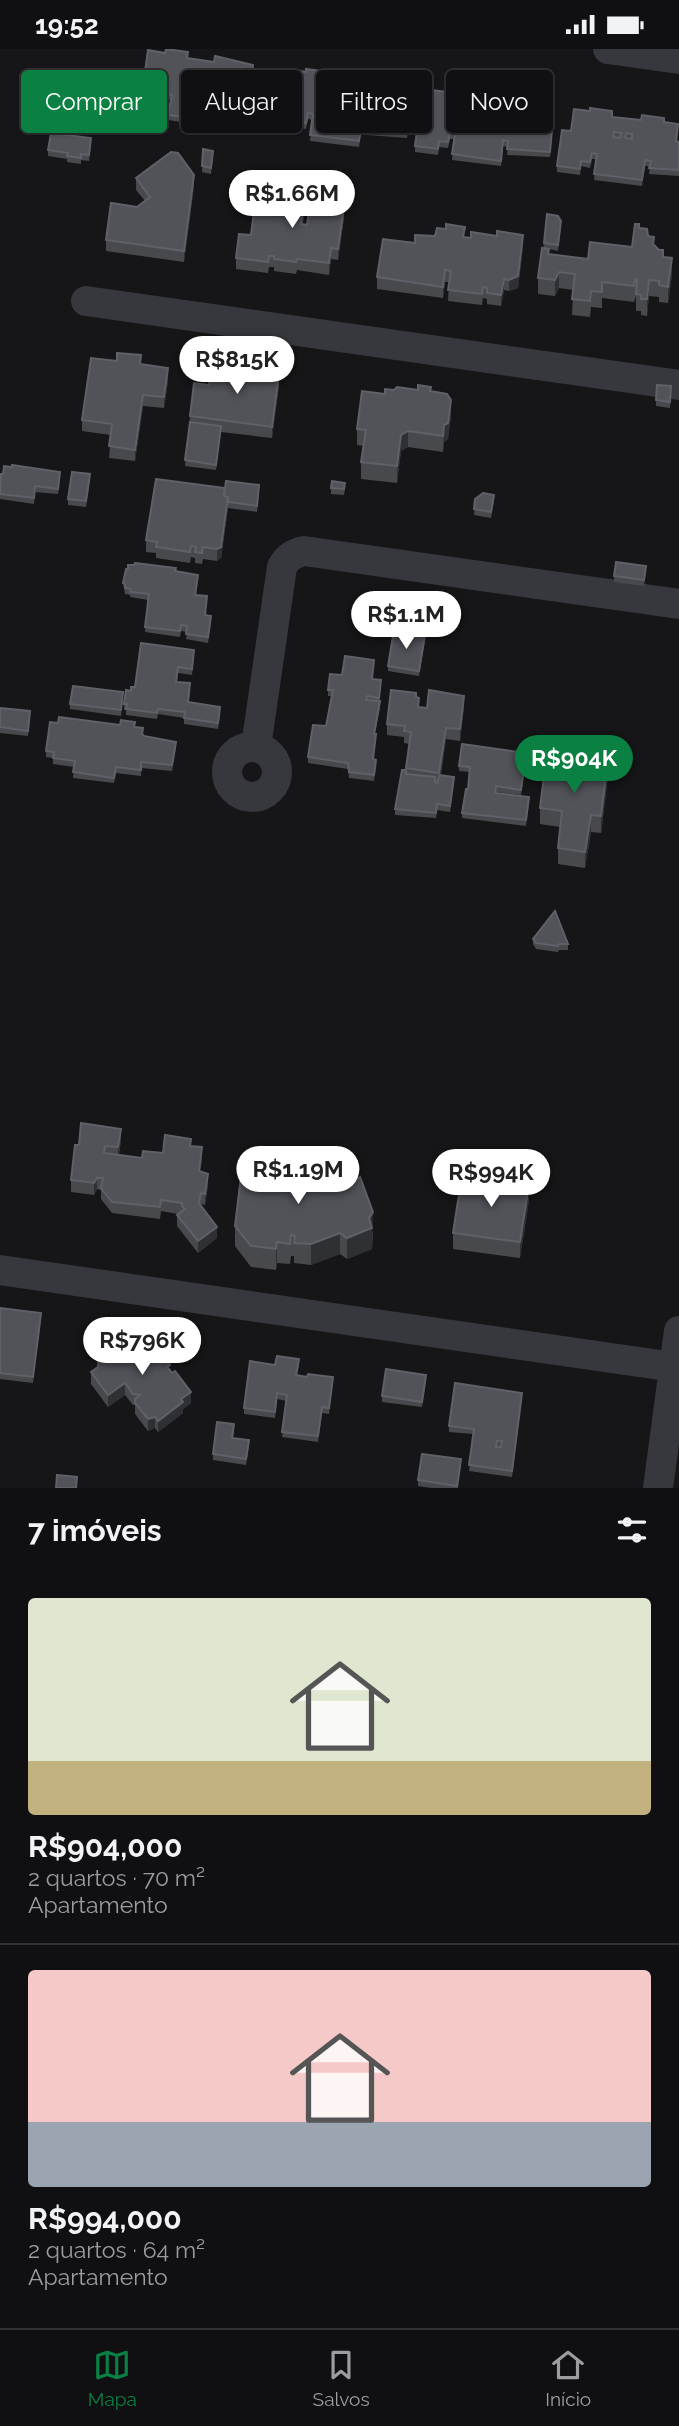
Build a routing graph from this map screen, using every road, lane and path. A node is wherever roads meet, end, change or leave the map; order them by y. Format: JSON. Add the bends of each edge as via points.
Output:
{"nodes":[{"id":1,"x":608,"y":49,"type":"edge"},
{"id":2,"x":679,"y":59,"type":"edge"},
{"id":3,"x":86,"y":301,"type":"dead end"},
{"id":4,"x":679,"y":385,"type":"edge"},
{"id":5,"x":679,"y":604,"type":"edge"},
{"id":6,"x":256,"y":747,"type":"dead end"},
{"id":7,"x":0,"y":1270,"type":"edge"},
{"id":8,"x":676,"y":1360,"type":"edge"},
{"id":9,"x":658,"y":1488,"type":"edge"}],
"edges":[{"from":1,"to":2,"type":"street"},
{"from":3,"to":4,"type":"street"},
{"from":5,"to":6,"type":"street","via":[[304,551],[294,554],[282,567]]},
{"from":7,"to":8,"type":"street"},
{"from":8,"to":9,"type":"street"}]}
